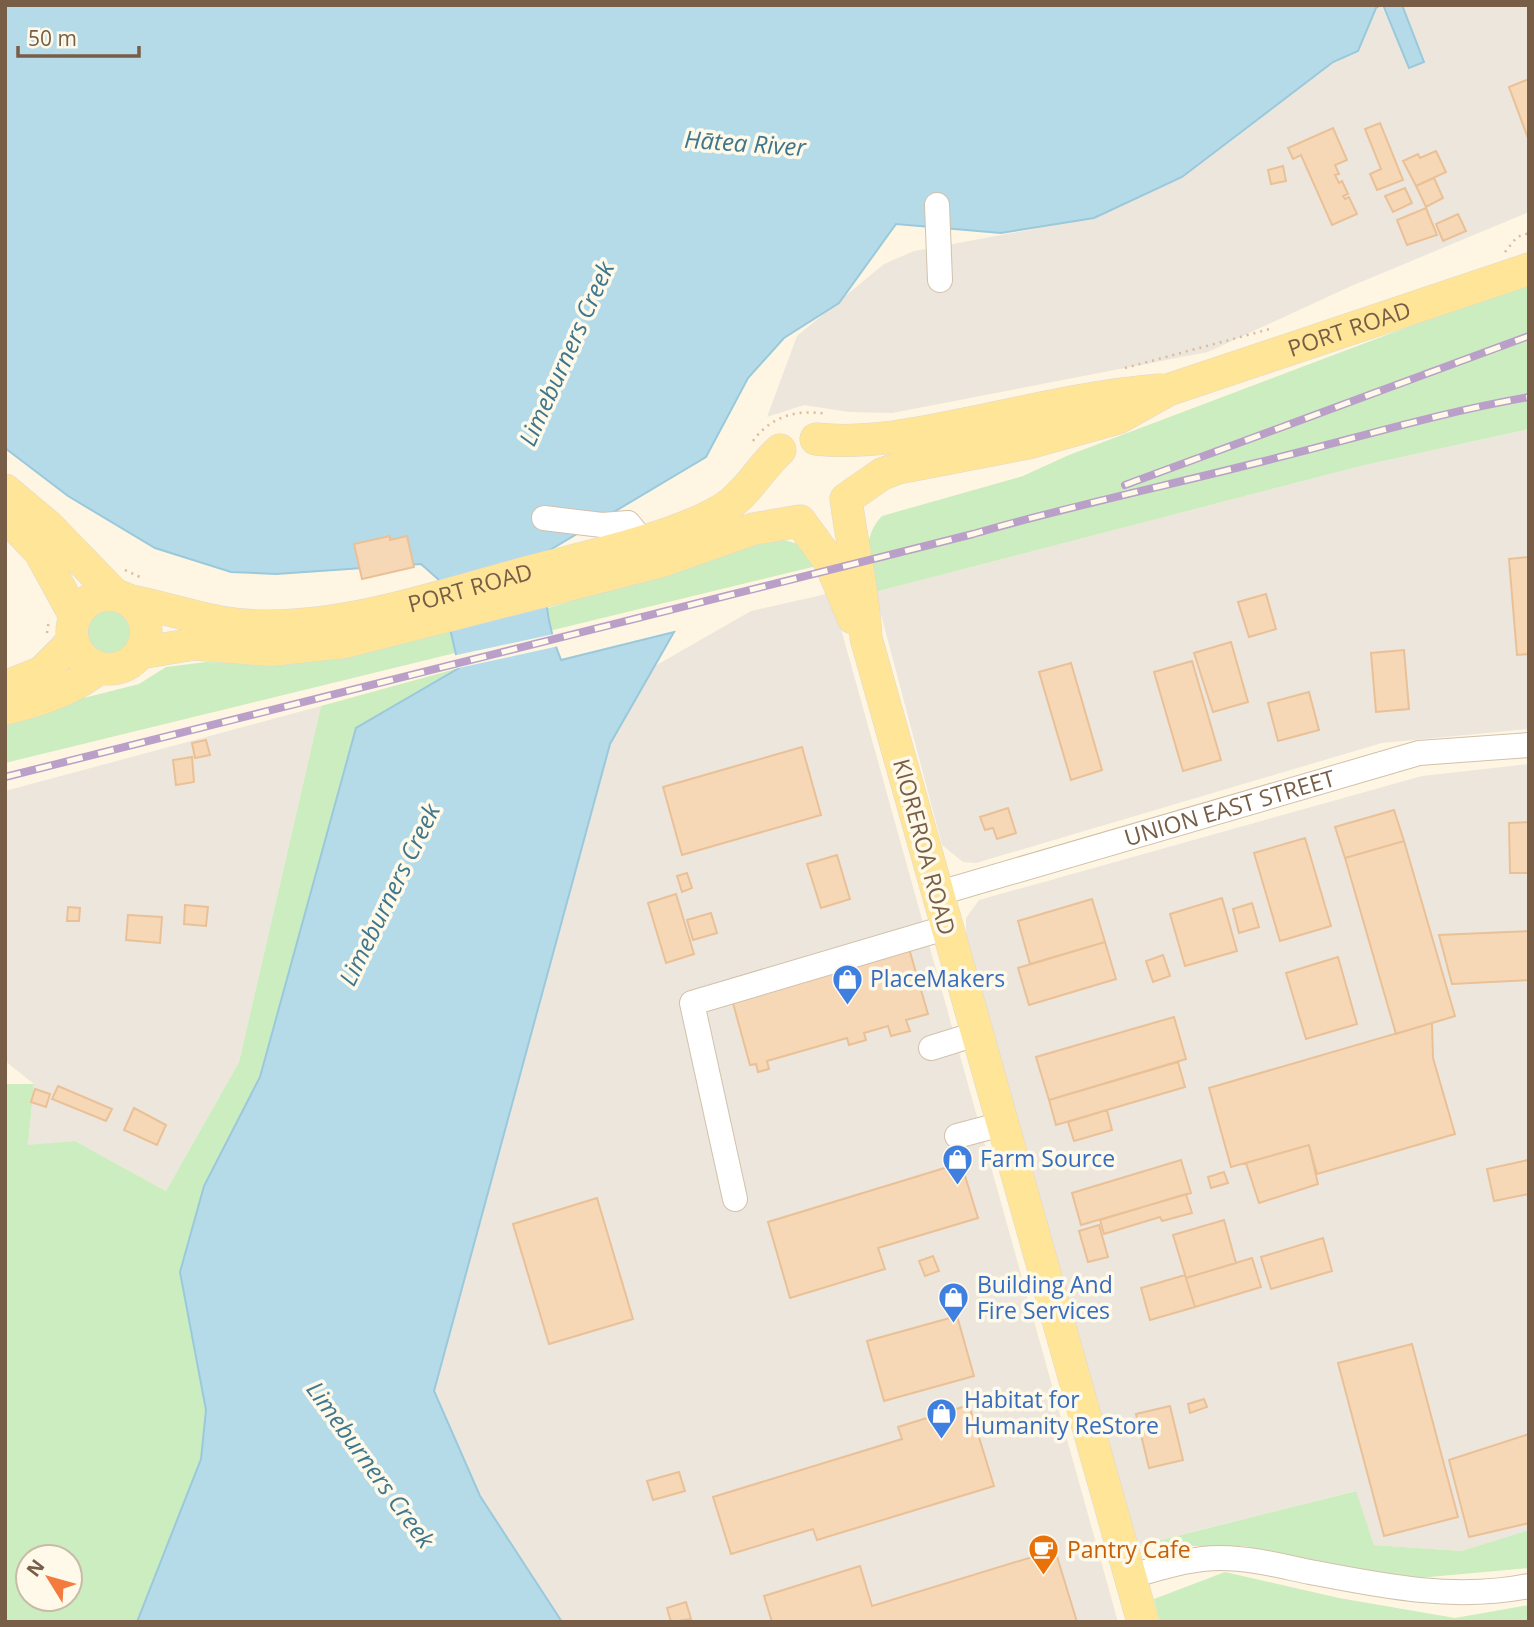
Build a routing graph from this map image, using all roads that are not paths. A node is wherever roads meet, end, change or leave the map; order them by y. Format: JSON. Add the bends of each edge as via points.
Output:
{"nodes":[{"id":1,"x":937,"y":205,"type":"dead end"},
{"id":2,"x":1529,"y":270,"type":"edge"},
{"id":3,"x":940,"y":280,"type":"dead end"},
{"id":4,"x":1168,"y":390,"type":"junction"},
{"id":5,"x":816,"y":439,"type":"junction"},
{"id":6,"x":780,"y":450,"type":"junction"},
{"id":7,"x":5,"y":490,"type":"edge"},
{"id":8,"x":846,"y":499,"type":"junction"},
{"id":9,"x":5,"y":516,"type":"edge"},
{"id":10,"x":544,"y":518,"type":"dead end"},
{"id":11,"x":800,"y":521,"type":"junction"},
{"id":12,"x":652,"y":551,"type":"junction"},
{"id":13,"x":129,"y":587,"type":"junction"},
{"id":14,"x":389,"y":620,"type":"junction"},
{"id":15,"x":61,"y":628,"type":"junction"},
{"id":16,"x":866,"y":638,"type":"junction"},
{"id":17,"x":140,"y":653,"type":"junction"},
{"id":18,"x":99,"y":668,"type":"junction"},
{"id":19,"x":5,"y":687,"type":"edge"},
{"id":20,"x":5,"y":709,"type":"edge"},
{"id":21,"x":1529,"y":745,"type":"edge"},
{"id":22,"x":936,"y":894,"type":"junction"},
{"id":23,"x":946,"y":928,"type":"junction"},
{"id":24,"x":976,"y":1034,"type":"junction"},
{"id":25,"x":931,"y":1048,"type":"dead end"},
{"id":26,"x":1002,"y":1124,"type":"junction"},
{"id":27,"x":957,"y":1136,"type":"dead end"},
{"id":28,"x":735,"y":1199,"type":"dead end"},
{"id":29,"x":1131,"y":1576,"type":"junction"},
{"id":30,"x":1529,"y":1586,"type":"edge"},
{"id":31,"x":1143,"y":1622,"type":"edge"}],
"edges":[{"from":1,"to":3,"type":"street"},
{"from":2,"to":4,"type":"main road","name":"PORT ROAD"},
{"from":4,"to":5,"type":"main road","name":"PORT ROAD","via":[[1110,394],[919,433],[854,442]]},
{"from":4,"to":8,"type":"main road","name":"PORT ROAD","via":[[1118,418],[1028,443],[898,468]]},
{"from":5,"to":6,"type":"main road","name":"PORT ROAD","via":[[803,439]]},
{"from":5,"to":8,"type":"main road","via":[[829,443],[847,461],[851,487]]},
{"from":6,"to":11,"type":"main road","via":[[768,485],[778,509]]},
{"from":6,"to":12,"type":"main road","name":"PORT ROAD","via":[[750,487],[724,508]]},
{"from":7,"to":13,"type":"main road"},
{"from":8,"to":11,"type":"main road","name":"PORT ROAD","via":[[827,518]]},
{"from":8,"to":16,"type":"main road","name":"KIOREROA ROAD","via":[[865,604]]},
{"from":9,"to":15,"type":"main road","via":[[40,552]]},
{"from":10,"to":12,"type":"street","via":[[602,525],[628,523]]},
{"from":11,"to":12,"type":"main road","name":"PORT ROAD"},
{"from":11,"to":16,"type":"main road","name":"KIOREROA ROAD","via":[[830,562],[849,612]]},
{"from":12,"to":14,"type":"main road","name":"PORT ROAD"},
{"from":13,"to":14,"type":"main road","name":"PORT ROAD","via":[[220,623],[272,626],[340,619]]},
{"from":13,"to":15,"type":"main road","via":[[91,599]]},
{"from":13,"to":17,"type":"main road","via":[[146,625]]},
{"from":14,"to":17,"type":"main road","name":"PORT ROAD","via":[[345,642],[270,650],[194,644]]},
{"from":15,"to":18,"type":"main road","via":[[83,658]]},
{"from":15,"to":19,"type":"main road","via":[[42,671]]},
{"from":16,"to":22,"type":"main road","name":"KIOREROA ROAD"},
{"from":17,"to":18,"type":"main road","via":[[126,665]]},
{"from":18,"to":20,"type":"main road","via":[[76,686]]},
{"from":21,"to":22,"type":"street","name":"UNION EAST STREET","via":[[1419,753]]},
{"from":22,"to":23,"type":"main road","name":"KIOREROA ROAD"},
{"from":23,"to":24,"type":"main road","name":"KIOREROA ROAD"},
{"from":23,"to":28,"type":"street","via":[[692,1003]]},
{"from":24,"to":25,"type":"street"},
{"from":24,"to":26,"type":"main road","name":"KIOREROA ROAD"},
{"from":26,"to":27,"type":"street"},
{"from":26,"to":29,"type":"main road","name":"KIOREROA ROAD"},
{"from":29,"to":30,"type":"street","via":[[1186,1560],[1220,1558],[1398,1589],[1474,1592]]},
{"from":29,"to":31,"type":"main road","name":"KIOREROA ROAD"}]}
